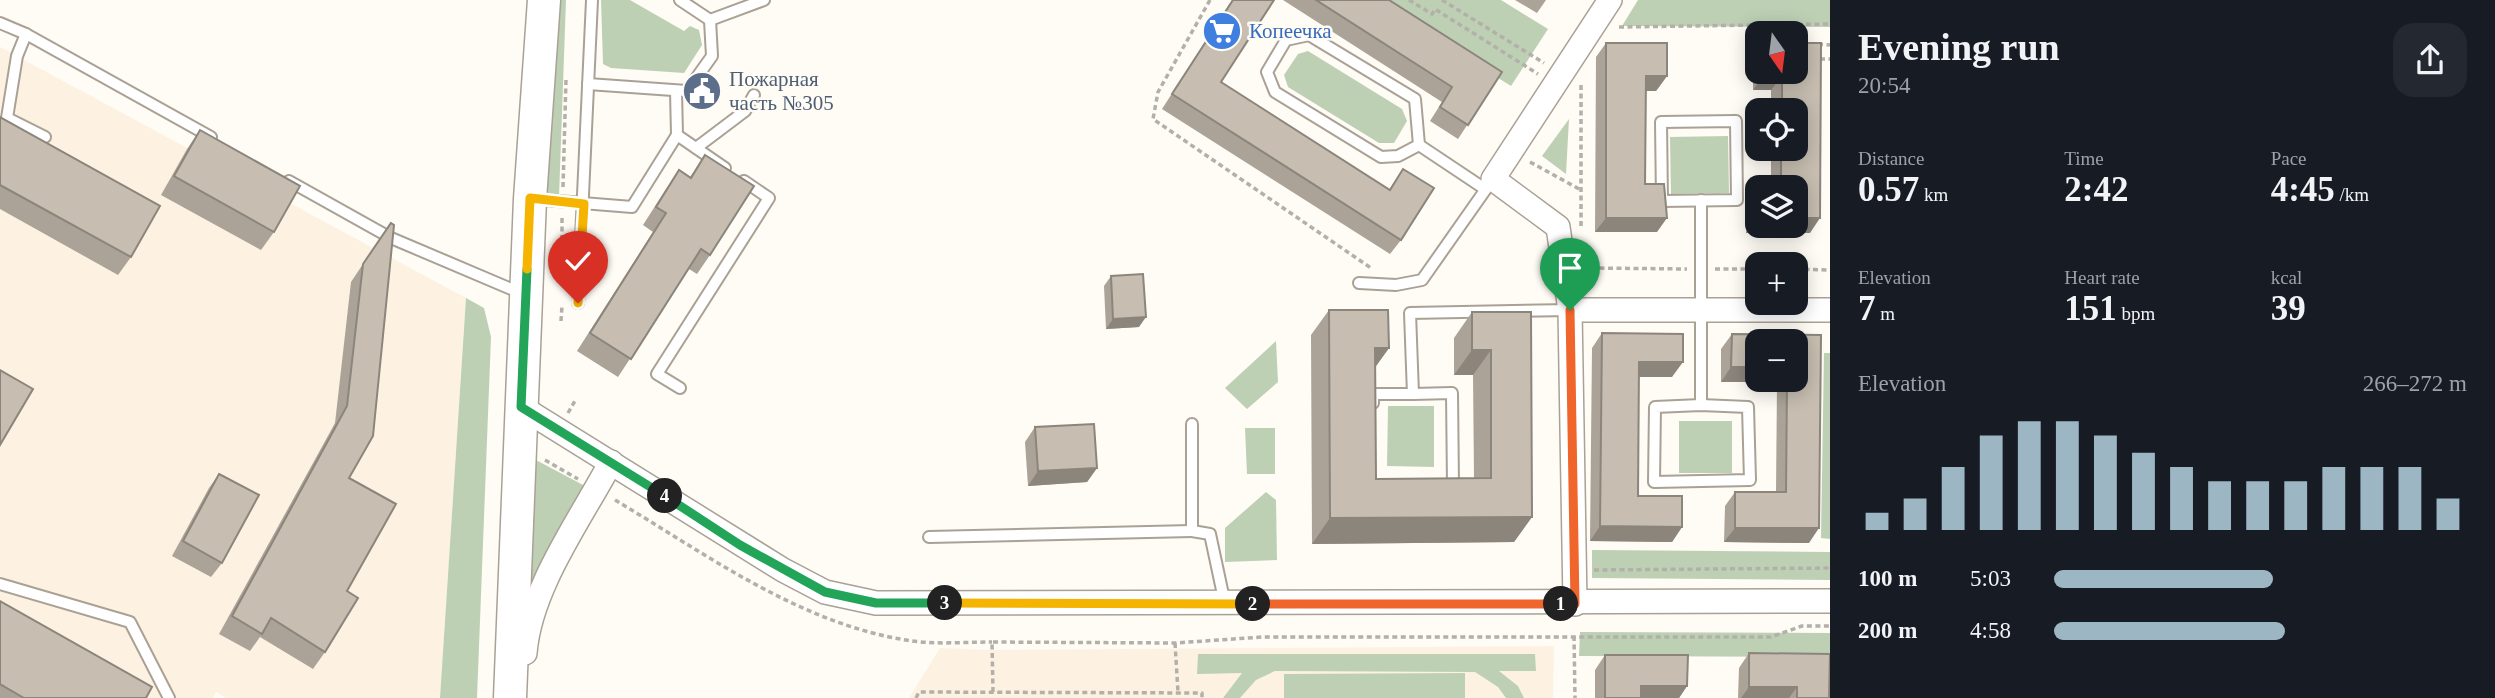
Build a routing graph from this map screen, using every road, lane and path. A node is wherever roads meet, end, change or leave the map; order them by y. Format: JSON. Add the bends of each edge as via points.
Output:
{"nodes":[{"id":1,"x":544,"y":0,"type":"edge"},
{"id":2,"x":592,"y":0,"type":"edge"},
{"id":3,"x":681,"y":0,"type":"edge"},
{"id":4,"x":764,"y":0,"type":"edge"},
{"id":5,"x":1210,"y":0,"type":"edge"},
{"id":6,"x":1409,"y":0,"type":"edge"},
{"id":7,"x":1442,"y":0,"type":"edge"},
{"id":8,"x":1610,"y":0,"type":"edge"},
{"id":9,"x":710,"y":20,"type":"junction"},
{"id":10,"x":0,"y":23,"type":"edge"},
{"id":11,"x":1830,"y":24,"type":"edge"},
{"id":12,"x":1609,"y":27,"type":"dead end"},
{"id":13,"x":26,"y":34,"type":"junction"},
{"id":14,"x":1830,"y":45,"type":"edge"},
{"id":15,"x":1814,"y":52,"type":"edge"},
{"id":16,"x":1813,"y":59,"type":"edge"},
{"id":17,"x":1830,"y":59,"type":"edge"},
{"id":18,"x":567,"y":68,"type":"dead end"},
{"id":19,"x":1566,"y":77,"type":"junction"},
{"id":20,"x":588,"y":83,"type":"junction"},
{"id":21,"x":676,"y":91,"type":"junction"},
{"id":22,"x":754,"y":95,"type":"dead end"},
{"id":23,"x":677,"y":135,"type":"junction"},
{"id":24,"x":45,"y":137,"type":"dead end"},
{"id":25,"x":221,"y":143,"type":"edge"},
{"id":26,"x":1419,"y":145,"type":"junction"},
{"id":27,"x":696,"y":148,"type":"junction"},
{"id":28,"x":1522,"y":158,"type":"dead end"},
{"id":29,"x":282,"y":177,"type":"edge"},
{"id":30,"x":1489,"y":184,"type":"junction"},
{"id":31,"x":1581,"y":190,"type":"junction"},
{"id":32,"x":530,"y":198,"type":"junction"},
{"id":33,"x":1701,"y":200,"type":"junction"},
{"id":34,"x":562,"y":203,"type":"junction"},
{"id":35,"x":584,"y":204,"type":"junction"},
{"id":36,"x":1582,"y":208,"type":"dead end"},
{"id":37,"x":1591,"y":268,"type":"dead end"},
{"id":38,"x":1701,"y":269,"type":"junction"},
{"id":39,"x":1745,"y":269,"type":"edge"},
{"id":40,"x":1808,"y":269,"type":"edge"},
{"id":41,"x":1830,"y":270,"type":"edge"},
{"id":42,"x":562,"y":282,"type":"dead end"},
{"id":43,"x":1359,"y":283,"type":"dead end"},
{"id":44,"x":1396,"y":285,"type":"junction"},
{"id":45,"x":526,"y":295,"type":"junction"},
{"id":46,"x":562,"y":295,"type":"dead end"},
{"id":47,"x":578,"y":303,"type":"dead end"},
{"id":48,"x":1702,"y":309,"type":"junction"},
{"id":49,"x":1570,"y":310,"type":"junction"},
{"id":50,"x":1830,"y":310,"type":"edge"},
{"id":51,"x":561,"y":321,"type":"dead end"},
{"id":52,"x":680,"y":388,"type":"dead end"},
{"id":53,"x":1413,"y":394,"type":"junction"},
{"id":54,"x":1701,"y":405,"type":"junction"},
{"id":55,"x":521,"y":407,"type":"junction"},
{"id":56,"x":1373,"y":420,"type":"edge"},
{"id":57,"x":1192,"y":424,"type":"dead end"},
{"id":58,"x":611,"y":462,"type":"junction"},
{"id":59,"x":1440,"y":485,"type":"edge"},
{"id":60,"x":1192,"y":531,"type":"junction"},
{"id":61,"x":929,"y":537,"type":"dead end"},
{"id":62,"x":1830,"y":568,"type":"edge"},
{"id":63,"x":1588,"y":570,"type":"dead end"},
{"id":64,"x":0,"y":584,"type":"edge"},
{"id":65,"x":1830,"y":601,"type":"edge"},
{"id":66,"x":1225,"y":604,"type":"junction"},
{"id":67,"x":1575,"y":604,"type":"junction"},
{"id":68,"x":1830,"y":626,"type":"edge"},
{"id":69,"x":1574,"y":636,"type":"junction"},
{"id":70,"x":1175,"y":643,"type":"junction"},
{"id":71,"x":993,"y":692,"type":"junction"},
{"id":72,"x":1178,"y":692,"type":"junction"},
{"id":73,"x":169,"y":698,"type":"edge"},
{"id":74,"x":510,"y":698,"type":"edge"},
{"id":75,"x":521,"y":698,"type":"edge"},
{"id":76,"x":916,"y":698,"type":"edge"},
{"id":77,"x":1202,"y":698,"type":"edge"},
{"id":78,"x":1574,"y":698,"type":"edge"}],
"edges":[{"from":1,"to":32,"type":"main road"},
{"from":2,"to":20,"type":"lane"},
{"from":3,"to":9,"type":"lane"},
{"from":4,"to":9,"type":"lane"},
{"from":5,"to":44,"type":"path","via":[[1158,92],[1153,119]]},
{"from":6,"to":19,"type":"path"},
{"from":7,"to":19,"type":"path"},
{"from":8,"to":19,"type":"street"},
{"from":9,"to":21,"type":"lane","via":[[712,56],[687,92]]},
{"from":10,"to":13,"type":"lane"},
{"from":11,"to":12,"type":"path"},
{"from":13,"to":24,"type":"lane","via":[[17,56],[7,118]]},
{"from":13,"to":25,"type":"lane"},
{"from":14,"to":15,"type":"path","via":[[1814,44]]},
{"from":16,"to":17,"type":"path"},
{"from":18,"to":34,"type":"path"},
{"from":19,"to":30,"type":"street"},
{"from":19,"to":31,"type":"path"},
{"from":20,"to":21,"type":"lane"},
{"from":20,"to":35,"type":"lane"},
{"from":21,"to":23,"type":"lane"},
{"from":22,"to":27,"type":"lane","via":[[745,111]]},
{"from":23,"to":27,"type":"lane"},
{"from":23,"to":35,"type":"lane","via":[[632,207]]},
{"from":26,"to":26,"type":"lane","via":[[1415,99],[1309,35],[1286,40],[1267,72],[1275,92],[1381,157],[1398,156]]},
{"from":26,"to":30,"type":"lane"},
{"from":27,"to":52,"type":"lane","via":[[769,198],[657,374]]},
{"from":28,"to":31,"type":"path"},
{"from":29,"to":45,"type":"lane","via":[[391,238]]},
{"from":30,"to":44,"type":"lane","via":[[1422,280]]},
{"from":30,"to":49,"type":"street","via":[[1558,227]]},
{"from":31,"to":36,"type":"path"},
{"from":32,"to":34,"type":"lane"},
{"from":32,"to":45,"type":"main road"},
{"from":33,"to":33,"type":"lane","via":[[1662,201],[1661,122],[1737,121],[1737,200]]},
{"from":33,"to":38,"type":"lane"},
{"from":34,"to":35,"type":"lane"},
{"from":34,"to":42,"type":"path"},
{"from":35,"to":47,"type":"lane"},
{"from":37,"to":38,"type":"path"},
{"from":38,"to":39,"type":"path"},
{"from":38,"to":48,"type":"lane"},
{"from":40,"to":41,"type":"path"},
{"from":43,"to":44,"type":"lane"},
{"from":45,"to":55,"type":"main road"},
{"from":46,"to":51,"type":"path"},
{"from":48,"to":49,"type":"street"},
{"from":48,"to":50,"type":"street"},
{"from":48,"to":54,"type":"lane"},
{"from":49,"to":53,"type":"lane","via":[[1410,313]]},
{"from":49,"to":67,"type":"street"},
{"from":53,"to":56,"type":"lane","via":[[1373,394]]},
{"from":53,"to":59,"type":"lane","via":[[1452,393],[1453,485]]},
{"from":54,"to":54,"type":"lane","via":[[1748,407],[1749,480],[1654,482],[1655,407]]},
{"from":55,"to":58,"type":"street"},
{"from":55,"to":74,"type":"main road"},
{"from":57,"to":60,"type":"lane"},
{"from":58,"to":66,"type":"street","via":[[740,545],[825,592],[876,603]]},
{"from":58,"to":75,"type":"street","via":[[541,591],[527,630]]},
{"from":60,"to":61,"type":"lane"},
{"from":60,"to":66,"type":"lane","via":[[1210,534]]},
{"from":62,"to":63,"type":"path"},
{"from":64,"to":73,"type":"lane","via":[[131,622]]},
{"from":65,"to":67,"type":"street"},
{"from":66,"to":67,"type":"street"},
{"from":68,"to":69,"type":"path","via":[[1801,625],[1771,637]]},
{"from":69,"to":70,"type":"path"},
{"from":69,"to":78,"type":"path"},
{"from":70,"to":71,"type":"path","via":[[992,642]]},
{"from":70,"to":72,"type":"path"},
{"from":71,"to":72,"type":"path"},
{"from":71,"to":76,"type":"path","via":[[919,692]]},
{"from":72,"to":77,"type":"path","via":[[1202,693]]}]}
